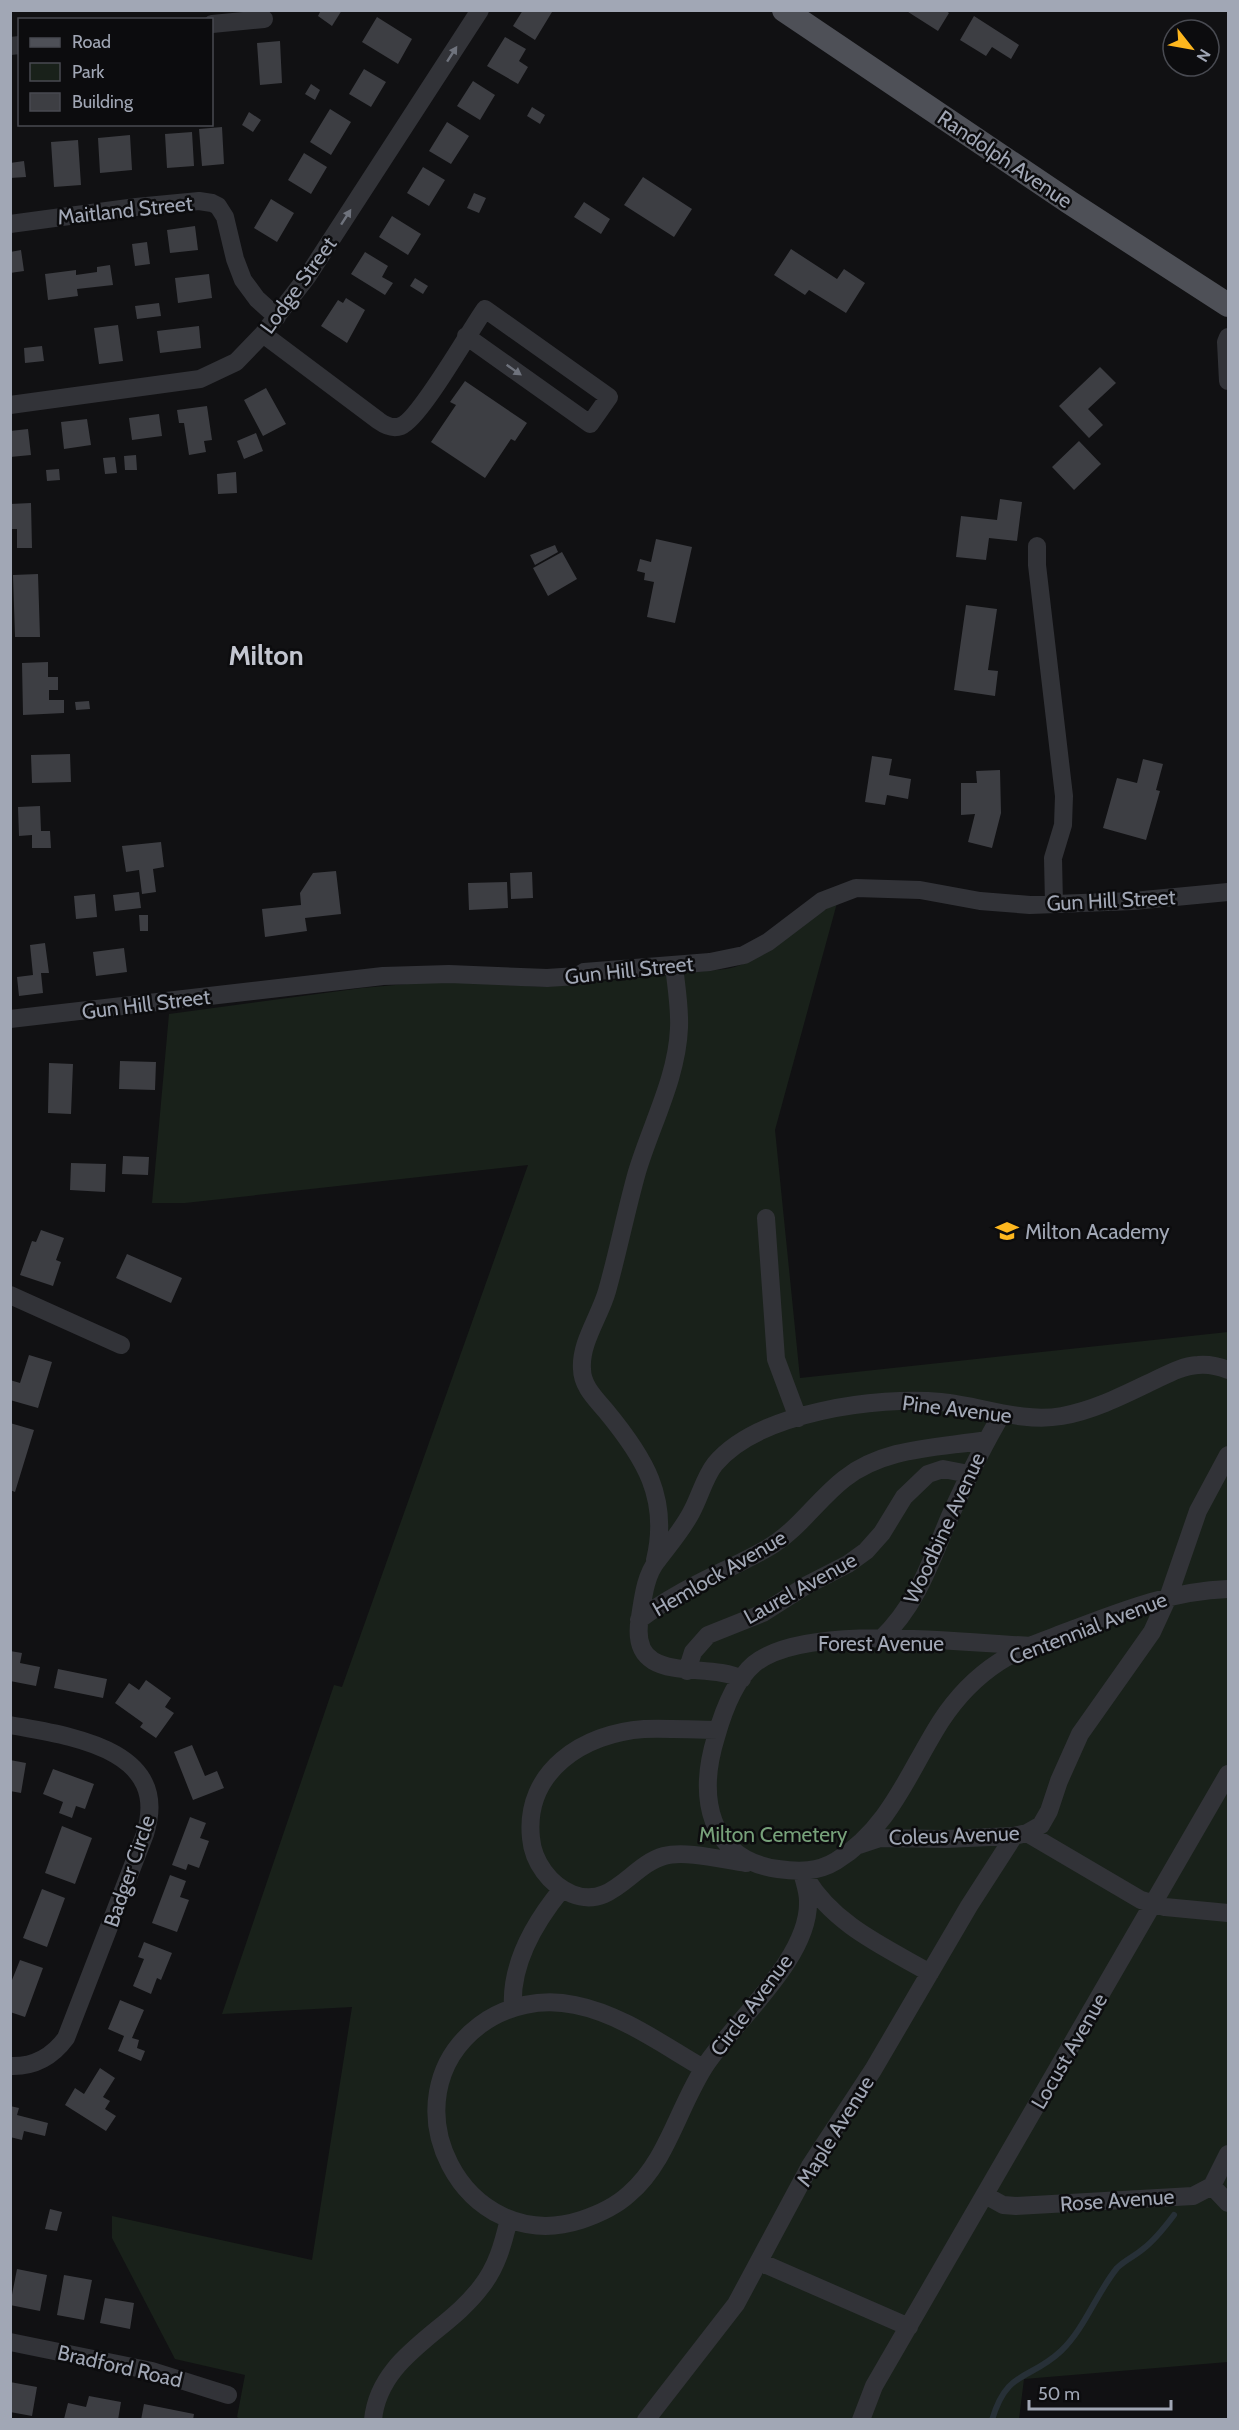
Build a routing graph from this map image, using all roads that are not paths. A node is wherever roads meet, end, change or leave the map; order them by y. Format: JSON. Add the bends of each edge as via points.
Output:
{"nodes":[{"id":1,"x":480,"y":10,"type":"edge"},
{"id":2,"x":784,"y":10,"type":"edge"},
{"id":3,"x":264,"y":18,"type":"dead end"},
{"id":4,"x":213,"y":24,"type":"edge"},
{"id":5,"x":10,"y":224,"type":"edge"},
{"id":6,"x":1228,"y":305,"type":"edge"},
{"id":7,"x":277,"y":317,"type":"junction"},
{"id":8,"x":263,"y":334,"type":"junction"},
{"id":9,"x":466,"y":336,"type":"junction"},
{"id":10,"x":1228,"y":337,"type":"edge"},
{"id":11,"x":1228,"y":381,"type":"edge"},
{"id":12,"x":10,"y":405,"type":"edge"},
{"id":13,"x":1037,"y":546,"type":"dead end"},
{"id":14,"x":1228,"y":892,"type":"edge"},
{"id":15,"x":1054,"y":904,"type":"junction"},
{"id":16,"x":674,"y":965,"type":"junction"},
{"id":17,"x":10,"y":1019,"type":"edge"},
{"id":18,"x":765,"y":1218,"type":"dead end"},
{"id":19,"x":10,"y":1295,"type":"edge"},
{"id":20,"x":121,"y":1345,"type":"dead end"},
{"id":21,"x":1228,"y":1370,"type":"edge"},
{"id":22,"x":1002,"y":1414,"type":"junction"},
{"id":23,"x":798,"y":1418,"type":"junction"},
{"id":24,"x":987,"y":1440,"type":"junction"},
{"id":25,"x":933,"y":1448,"type":"junction"},
{"id":26,"x":1228,"y":1455,"type":"edge"},
{"id":27,"x":936,"y":1470,"type":"junction"},
{"id":28,"x":969,"y":1474,"type":"junction"},
{"id":29,"x":654,"y":1564,"type":"junction"},
{"id":30,"x":1228,"y":1589,"type":"edge"},
{"id":31,"x":1169,"y":1595,"type":"junction"},
{"id":32,"x":639,"y":1620,"type":"junction"},
{"id":33,"x":881,"y":1639,"type":"junction"},
{"id":34,"x":1031,"y":1646,"type":"junction"},
{"id":35,"x":687,"y":1671,"type":"junction"},
{"id":36,"x":741,"y":1678,"type":"junction"},
{"id":37,"x":10,"y":1725,"type":"edge"},
{"id":38,"x":717,"y":1730,"type":"junction"},
{"id":39,"x":1228,"y":1774,"type":"edge"},
{"id":40,"x":1020,"y":1834,"type":"junction"},
{"id":41,"x":855,"y":1847,"type":"junction"},
{"id":42,"x":758,"y":1865,"type":"junction"},
{"id":43,"x":802,"y":1872,"type":"junction"},
{"id":44,"x":562,"y":1889,"type":"junction"},
{"id":45,"x":1153,"y":1904,"type":"junction"},
{"id":46,"x":1228,"y":1913,"type":"edge"},
{"id":47,"x":930,"y":1973,"type":"junction"},
{"id":48,"x":513,"y":2008,"type":"junction"},
{"id":49,"x":10,"y":2066,"type":"edge"},
{"id":50,"x":704,"y":2068,"type":"junction"},
{"id":51,"x":1228,"y":2154,"type":"edge"},
{"id":52,"x":1212,"y":2186,"type":"junction"},
{"id":53,"x":985,"y":2195,"type":"junction"},
{"id":54,"x":1228,"y":2203,"type":"edge"},
{"id":55,"x":509,"y":2219,"type":"junction"},
{"id":56,"x":760,"y":2262,"type":"junction"},
{"id":57,"x":909,"y":2327,"type":"junction"},
{"id":58,"x":10,"y":2342,"type":"edge"},
{"id":59,"x":228,"y":2394,"type":"dead end"},
{"id":60,"x":372,"y":2420,"type":"edge"},
{"id":61,"x":646,"y":2420,"type":"edge"},
{"id":62,"x":861,"y":2420,"type":"edge"}],
"edges":[{"from":7,"to":1,"type":"street","name":"Lodge Street","one_way":true,"via":[[319,259]]},
{"from":2,"to":6,"type":"main road","name":"Randolph Avenue"},
{"from":3,"to":4,"type":"street"},
{"from":5,"to":7,"type":"street","name":"Maitland Street","via":[[136,207],[213,203],[225,216],[243,280]]},
{"from":7,"to":8,"type":"street","name":"Lodge Street"},
{"from":8,"to":9,"type":"street","via":[[392,427],[404,425],[416,414]]},
{"from":8,"to":12,"type":"street","name":"Lodge Street","via":[[236,362],[200,379]]},
{"from":9,"to":9,"type":"street","one_way":true,"via":[[590,424],[609,397],[485,309]]},
{"from":10,"to":11,"type":"street"},
{"from":13,"to":15,"type":"street","via":[[1065,808],[1053,858]]},
{"from":14,"to":15,"type":"street","name":"Gun Hill Street"},
{"from":15,"to":16,"type":"street","name":"Gun Hill Street","via":[[999,903],[903,889],[856,888],[822,901],[744,955]]},
{"from":16,"to":17,"type":"street","name":"Gun Hill Street","via":[[547,978],[439,974],[372,977]]},
{"from":16,"to":29,"type":"street","via":[[679,1021],[675,1060],[641,1160],[582,1370],[587,1387],[633,1445],[652,1482],[660,1510]]},
{"from":18,"to":23,"type":"street","via":[[776,1359]]},
{"from":19,"to":20,"type":"street"},
{"from":21,"to":22,"type":"street","name":"Pine Avenue","via":[[1190,1366],[1104,1404],[1064,1415],[1041,1418]]},
{"from":22,"to":23,"type":"street","name":"Pine Avenue","via":[[958,1405],[904,1401],[850,1405]]},
{"from":22,"to":24,"type":"street","name":"Woodbine Avenue"},
{"from":23,"to":29,"type":"street","name":"Pine Avenue","via":[[748,1440],[716,1463],[684,1524]]},
{"from":24,"to":25,"type":"street","name":"Hemlock Avenue"},
{"from":24,"to":28,"type":"street","name":"Woodbine Avenue"},
{"from":25,"to":27,"type":"street"},
{"from":25,"to":32,"type":"street","name":"Hemlock Avenue","via":[[885,1456],[852,1473],[783,1539],[669,1598]]},
{"from":26,"to":31,"type":"street","via":[[1195,1519]]},
{"from":27,"to":28,"type":"street"},
{"from":27,"to":35,"type":"street","name":"Laurel Avenue","via":[[904,1497],[882,1533],[858,1558],[763,1613],[708,1635],[693,1652]]},
{"from":28,"to":33,"type":"street","name":"Woodbine Avenue","via":[[926,1577],[905,1612]]},
{"from":29,"to":32,"type":"street","name":"Pine Avenue"},
{"from":30,"to":31,"type":"street","name":"Centennial Avenue"},
{"from":31,"to":34,"type":"street","name":"Centennial Avenue"},
{"from":31,"to":40,"type":"street","name":"Coleus Avenue","via":[[1142,1649],[1080,1734],[1046,1818],[1035,1830]]},
{"from":32,"to":35,"type":"street","name":"Pine Avenue","via":[[638,1636],[647,1655],[665,1667]]},
{"from":33,"to":34,"type":"street","name":"Forest Avenue"},
{"from":33,"to":36,"type":"street","name":"Forest Avenue","via":[[828,1640],[790,1648],[755,1663]]},
{"from":34,"to":41,"type":"street","name":"Centennial Avenue","via":[[993,1667],[957,1700],[897,1799]]},
{"from":35,"to":36,"type":"street","name":"Pine Avenue","via":[[716,1670]]},
{"from":36,"to":38,"type":"street","name":"Centennial Avenue"},
{"from":37,"to":49,"type":"street","name":"Badger Circle","via":[[79,1739],[119,1756],[143,1780],[151,1810],[66,2038],[44,2059]]},
{"from":38,"to":42,"type":"street","name":"Centennial Avenue","via":[[708,1778],[712,1816],[726,1844],[740,1857]]},
{"from":38,"to":44,"type":"street","via":[[622,1732],[580,1747],[554,1766],[535,1796],[530,1834],[538,1863]]},
{"from":39,"to":45,"type":"street","name":"Locust Avenue"},
{"from":40,"to":41,"type":"street","name":"Coleus Avenue","via":[[880,1838]]},
{"from":40,"to":45,"type":"street"},
{"from":40,"to":47,"type":"street","name":"Maple Avenue"},
{"from":41,"to":43,"type":"street","name":"Centennial Avenue","via":[[824,1867]]},
{"from":42,"to":43,"type":"street","name":"Centennial Avenue"},
{"from":42,"to":44,"type":"street","via":[[665,1855],[604,1894],[582,1897]]},
{"from":43,"to":47,"type":"street","via":[[843,1921]]},
{"from":43,"to":50,"type":"street","name":"Circle Avenue","via":[[807,1910],[796,1943],[771,1985]]},
{"from":44,"to":48,"type":"street","via":[[525,1947],[513,1984]]},
{"from":45,"to":46,"type":"street"},
{"from":45,"to":53,"type":"street","name":"Locust Avenue"},
{"from":47,"to":56,"type":"street","name":"Maple Avenue","via":[[810,2166]]},
{"from":48,"to":50,"type":"street","name":"Circle Avenue","via":[[548,2002],[587,2008],[615,2018]]},
{"from":48,"to":55,"type":"street","name":"Circle Avenue","via":[[482,2023],[457,2049],[441,2082],[436,2116],[443,2151],[459,2179],[479,2202]]},
{"from":50,"to":55,"type":"street","name":"Circle Avenue","via":[[655,2163],[629,2195],[605,2211],[552,2228]]},
{"from":51,"to":52,"type":"street"},
{"from":52,"to":53,"type":"street","name":"Rose Avenue","via":[[1193,2196],[1016,2206],[1003,2205]]},
{"from":52,"to":54,"type":"street"},
{"from":53,"to":57,"type":"street","name":"Locust Avenue"},
{"from":55,"to":60,"type":"street","via":[[501,2253],[490,2275],[462,2309],[394,2369],[381,2389]]},
{"from":56,"to":57,"type":"street"},
{"from":56,"to":61,"type":"street","name":"Maple Avenue","via":[[724,2321]]},
{"from":57,"to":62,"type":"street","name":"Locust Avenue","via":[[874,2386]]},
{"from":58,"to":59,"type":"street","name":"Bradford Road","via":[[152,2371]]}]}
